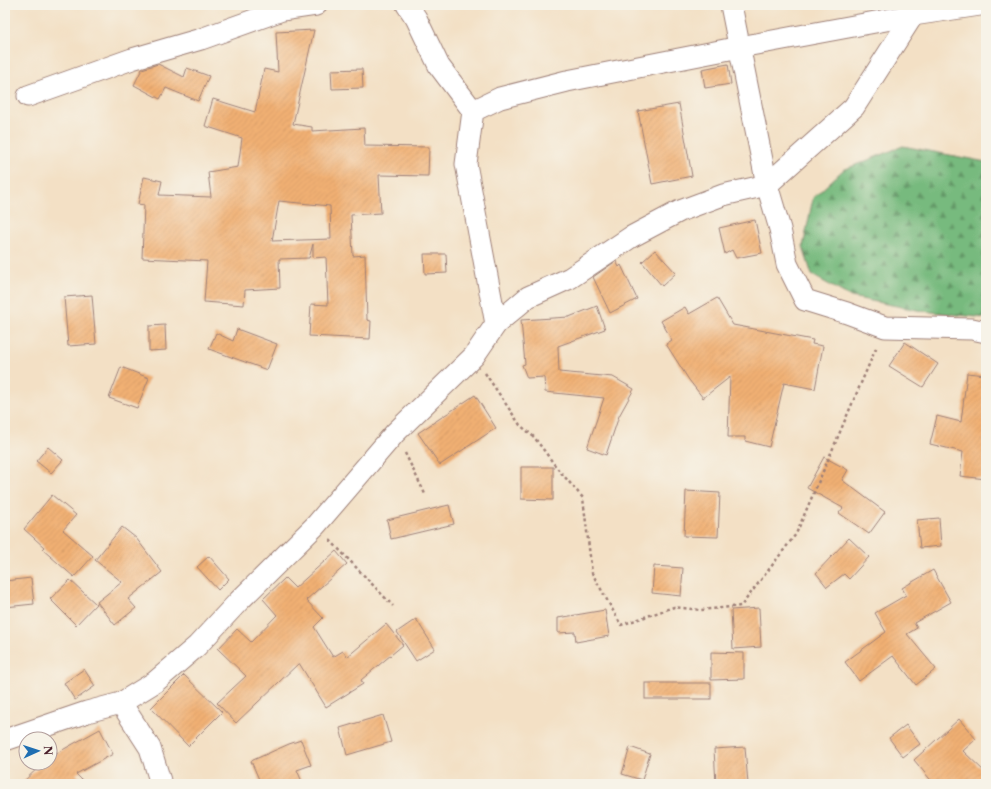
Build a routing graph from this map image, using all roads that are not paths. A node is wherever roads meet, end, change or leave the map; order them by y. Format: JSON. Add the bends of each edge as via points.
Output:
{"nodes":[{"id":1,"x":316,"y":5,"type":"edge"},
{"id":2,"x":407,"y":5,"type":"edge"},
{"id":3,"x":732,"y":5,"type":"edge"},
{"id":4,"x":979,"y":5,"type":"edge"},
{"id":5,"x":914,"y":15,"type":"junction"},
{"id":6,"x":740,"y":47,"type":"junction"},
{"id":7,"x":28,"y":96,"type":"dead end"},
{"id":8,"x":473,"y":111,"type":"junction"},
{"id":9,"x":767,"y":185,"type":"junction"},
{"id":10,"x":496,"y":324,"type":"junction"},
{"id":11,"x":986,"y":332,"type":"edge"},
{"id":12,"x":121,"y":703,"type":"junction"},
{"id":13,"x":5,"y":740,"type":"edge"},
{"id":14,"x":161,"y":784,"type":"edge"}],
"edges":[{"from":1,"to":7,"type":"street","via":[[282,10]]},
{"from":2,"to":8,"type":"street","via":[[439,66]]},
{"from":3,"to":6,"type":"street"},
{"from":4,"to":5,"type":"street"},
{"from":5,"to":6,"type":"street"},
{"from":5,"to":9,"type":"street","via":[[854,107]]},
{"from":6,"to":8,"type":"street","via":[[566,81],[500,98]]},
{"from":6,"to":9,"type":"street"},
{"from":8,"to":10,"type":"street","via":[[466,164]]},
{"from":9,"to":10,"type":"street","via":[[723,195],[680,211],[631,237],[570,278],[528,298]]},
{"from":9,"to":11,"type":"street","via":[[787,264],[805,300],[885,327],[972,329]]},
{"from":10,"to":12,"type":"street","via":[[474,356],[395,433],[316,525],[197,646],[155,682]]},
{"from":12,"to":13,"type":"street"},
{"from":12,"to":14,"type":"street","via":[[150,748]]}]}
